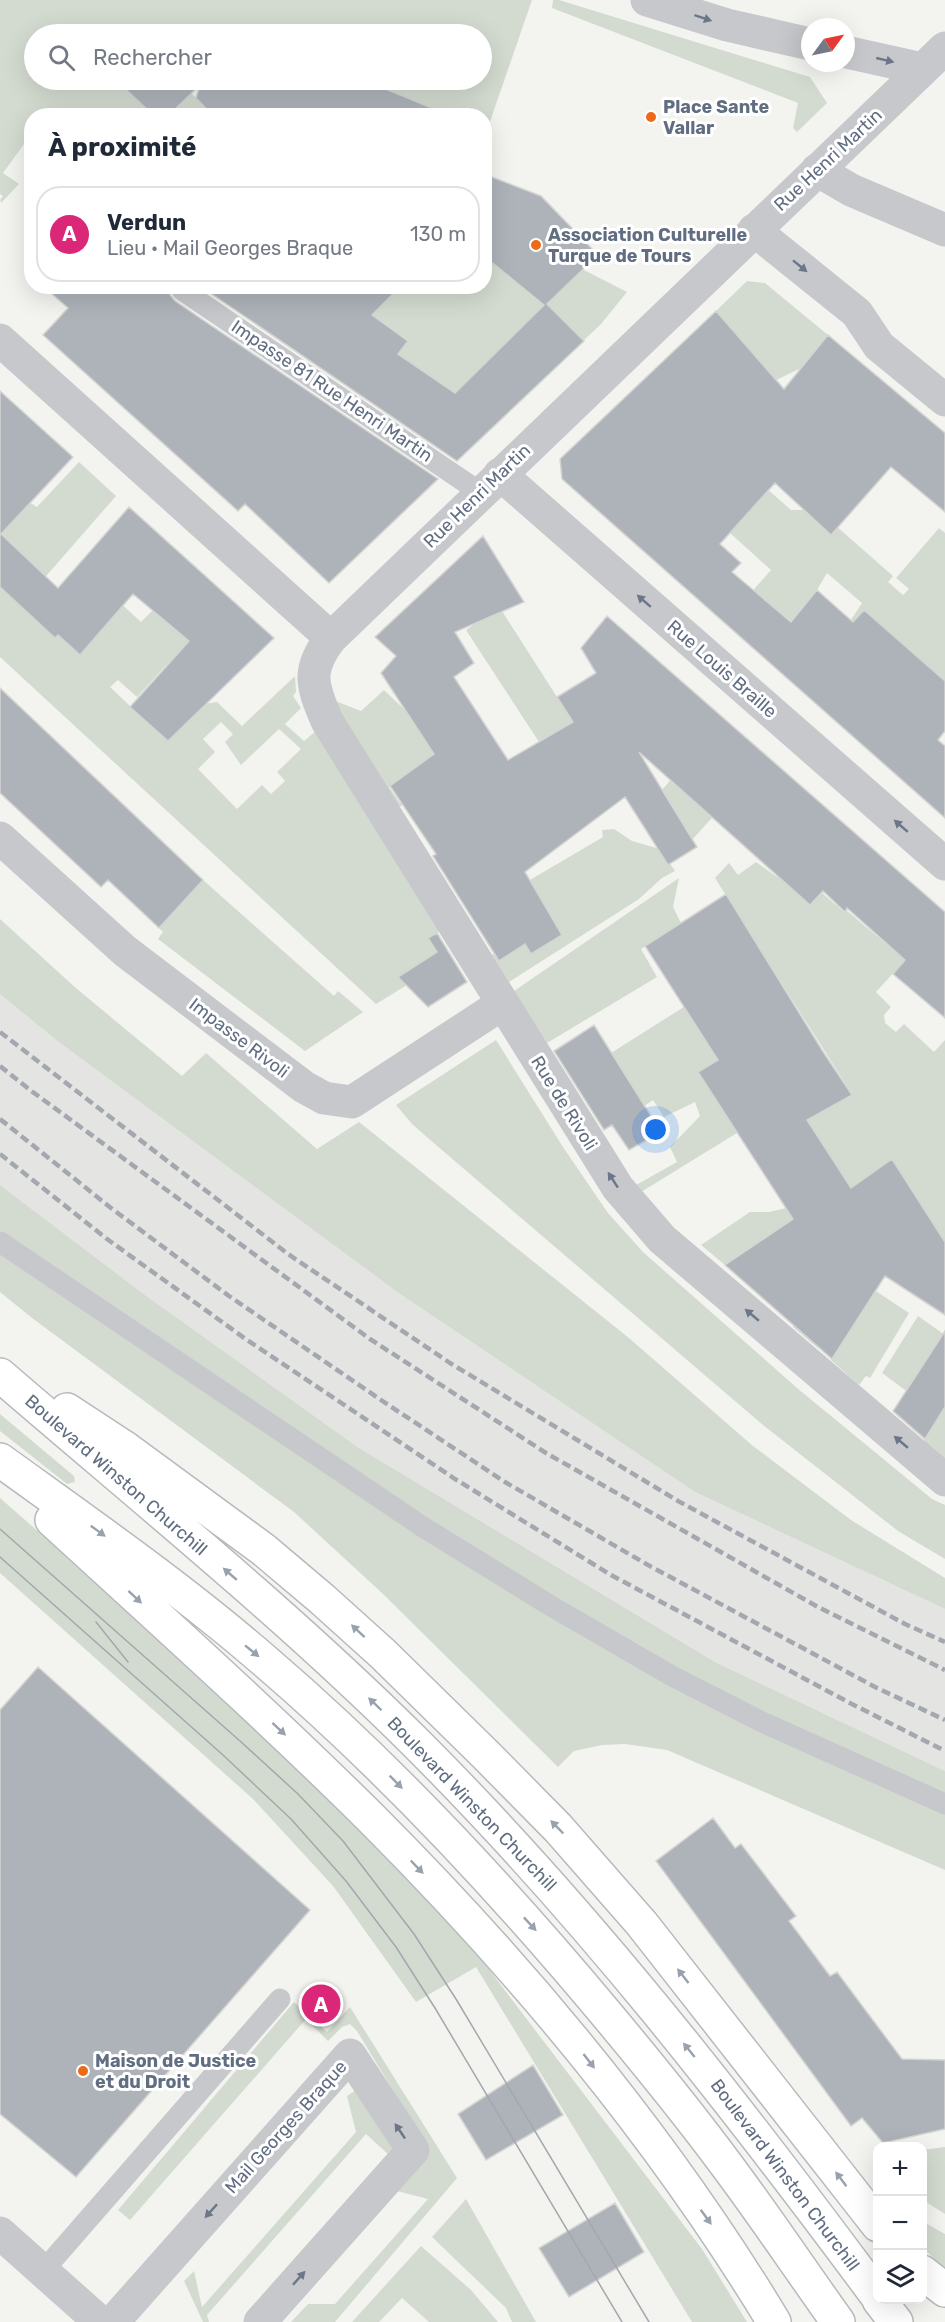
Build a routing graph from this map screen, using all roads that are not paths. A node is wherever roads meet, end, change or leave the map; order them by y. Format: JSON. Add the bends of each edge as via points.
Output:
{"nodes":[{"id":1,"x":647,"y":0,"type":"edge"},
{"id":2,"x":801,"y":42,"type":"edge"},
{"id":3,"x":855,"y":53,"type":"edge"},
{"id":4,"x":934,"y":59,"type":"edge"},
{"id":5,"x":816,"y":170,"type":"junction"},
{"id":6,"x":754,"y":230,"type":"junction"},
{"id":7,"x":945,"y":230,"type":"edge"},
{"id":8,"x":188,"y":294,"type":"edge"},
{"id":9,"x":0,"y":340,"type":"edge"},
{"id":10,"x":945,"y":400,"type":"edge"},
{"id":11,"x":490,"y":483,"type":"junction"},
{"id":12,"x":331,"y":638,"type":"junction"},
{"id":13,"x":0,"y":838,"type":"edge"},
{"id":14,"x":945,"y":864,"type":"edge"},
{"id":15,"x":502,"y":1004,"type":"junction"},
{"id":16,"x":0,"y":1242,"type":"edge"},
{"id":17,"x":0,"y":1366,"type":"edge"},
{"id":18,"x":0,"y":1375,"type":"edge"},
{"id":19,"x":0,"y":1460,"type":"edge"},
{"id":20,"x":0,"y":1472,"type":"edge"},
{"id":21,"x":945,"y":1480,"type":"edge"},
{"id":22,"x":945,"y":1804,"type":"edge"},
{"id":23,"x":280,"y":1999,"type":"dead end"},
{"id":24,"x":873,"y":2219,"type":"edge"},
{"id":25,"x":0,"y":2233,"type":"edge"},
{"id":26,"x":43,"y":2271,"type":"junction"},
{"id":27,"x":927,"y":2276,"type":"edge"},
{"id":28,"x":945,"y":2290,"type":"edge"},
{"id":29,"x":873,"y":2291,"type":"edge"},
{"id":30,"x":882,"y":2304,"type":"edge"},
{"id":31,"x":100,"y":2322,"type":"edge"},
{"id":32,"x":113,"y":2322,"type":"edge"},
{"id":33,"x":260,"y":2322,"type":"edge"},
{"id":34,"x":774,"y":2322,"type":"edge"},
{"id":35,"x":838,"y":2322,"type":"edge"},
{"id":36,"x":896,"y":2322,"type":"edge"}],
"edges":[{"from":1,"to":2,"type":"street","one_way":true,"via":[[727,25]]},
{"from":3,"to":4,"type":"street","one_way":true},
{"from":4,"to":5,"type":"street","name":"Rue Henri Martin"},
{"from":5,"to":6,"type":"street","name":"Rue Henri Martin"},
{"from":5,"to":7,"type":"street","via":[[851,190]]},
{"from":6,"to":10,"type":"street","one_way":true,"via":[[857,313],[879,346]]},
{"from":6,"to":11,"type":"street","name":"Rue Henri Martin"},
{"from":8,"to":11,"type":"lane","name":"Impasse 81 Rue Henri Martin"},
{"from":9,"to":12,"type":"street"},
{"from":11,"to":12,"type":"street","name":"Rue Henri Martin"},
{"from":14,"to":11,"type":"street","name":"Rue Louis Braille","one_way":true},
{"from":12,"to":15,"type":"street","name":"Rue de Rivoli","via":[[315,662],[314,683],[327,721]]},
{"from":13,"to":15,"type":"street","name":"Impasse Rivoli","via":[[125,951],[304,1087],[324,1098],[352,1102]]},
{"from":21,"to":15,"type":"street","name":"Rue de Rivoli","one_way":true,"via":[[637,1213]]},
{"from":16,"to":22,"type":"lane","via":[[423,1527],[550,1606],[672,1676]]},
{"from":24,"to":17,"type":"main road","one_way":true,"via":[[605,1880],[391,1662],[264,1550],[125,1448]]},
{"from":29,"to":18,"type":"main road","name":"Boulevard Winston Churchill","one_way":true,"via":[[690,2051],[505,1835],[329,1659]]},
{"from":19,"to":35,"type":"main road","one_way":true,"via":[[147,1567],[265,1661],[368,1754],[445,1831],[550,1946],[644,2059],[725,2162]]},
{"from":20,"to":34,"type":"main road","one_way":true,"via":[[371,1818],[554,2015],[730,2250]]},
{"from":23,"to":26,"type":"lane"},
{"from":25,"to":26,"type":"street"},
{"from":26,"to":31,"type":"street"},
{"from":27,"to":28,"type":"main road"},
{"from":30,"to":36,"type":"main road","name":"Boulevard Winston Churchill"},
{"from":33,"to":32,"type":"street","name":"Mail Georges Braque","one_way":true,"via":[[413,2150],[350,2055]]}]}
